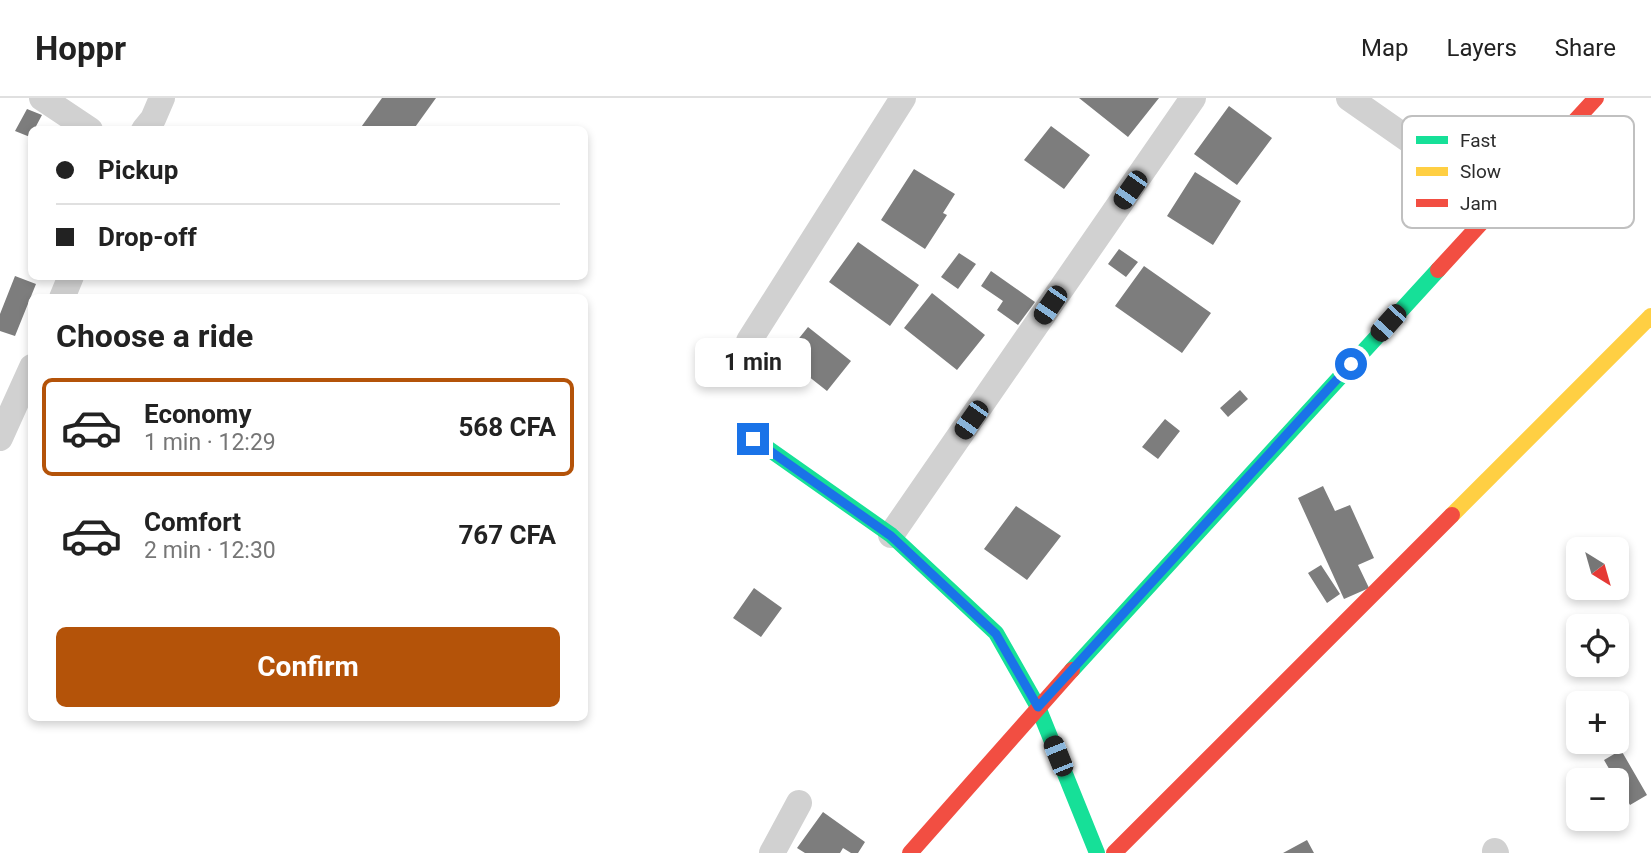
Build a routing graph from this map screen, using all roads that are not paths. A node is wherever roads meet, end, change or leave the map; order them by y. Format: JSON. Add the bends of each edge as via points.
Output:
{"nodes":[{"id":1,"x":42,"y":98,"type":"edge"},
{"id":2,"x":162,"y":98,"type":"edge"},
{"id":3,"x":1193,"y":98,"type":"edge"},
{"id":4,"x":1349,"y":98,"type":"edge"},
{"id":5,"x":1596,"y":98,"type":"edge"},
{"id":6,"x":894,"y":101,"type":"edge"},
{"id":7,"x":1579,"y":116,"type":"edge"},
{"id":8,"x":84,"y":126,"type":"edge"},
{"id":9,"x":147,"y":126,"type":"edge"},
{"id":10,"x":1402,"y":135,"type":"edge"},
{"id":11,"x":1475,"y":228,"type":"edge"},
{"id":12,"x":1651,"y":316,"type":"edge"},
{"id":13,"x":749,"y":341,"type":"dead end"},
{"id":14,"x":28,"y":376,"type":"edge"},
{"id":15,"x":0,"y":438,"type":"edge"},
{"id":16,"x":753,"y":439,"type":"dead end"},
{"id":17,"x":891,"y":536,"type":"junction"},
{"id":18,"x":1038,"y":707,"type":"junction"},
{"id":19,"x":799,"y":803,"type":"dead end"},
{"id":20,"x":772,"y":853,"type":"edge"},
{"id":21,"x":910,"y":853,"type":"edge"},
{"id":22,"x":1097,"y":853,"type":"edge"},
{"id":23,"x":1114,"y":853,"type":"edge"}],
"edges":[{"from":1,"to":8,"type":"street"},
{"from":2,"to":9,"type":"street"},
{"from":3,"to":17,"type":"street"},
{"from":4,"to":10,"type":"street"},
{"from":5,"to":7,"type":"street"},
{"from":6,"to":13,"type":"street"},
{"from":11,"to":18,"type":"street"},
{"from":12,"to":23,"type":"street"},
{"from":14,"to":15,"type":"street"},
{"from":16,"to":17,"type":"street"},
{"from":17,"to":18,"type":"street","via":[[996,634]]},
{"from":18,"to":21,"type":"street"},
{"from":18,"to":22,"type":"street"},
{"from":19,"to":20,"type":"street"}]}
